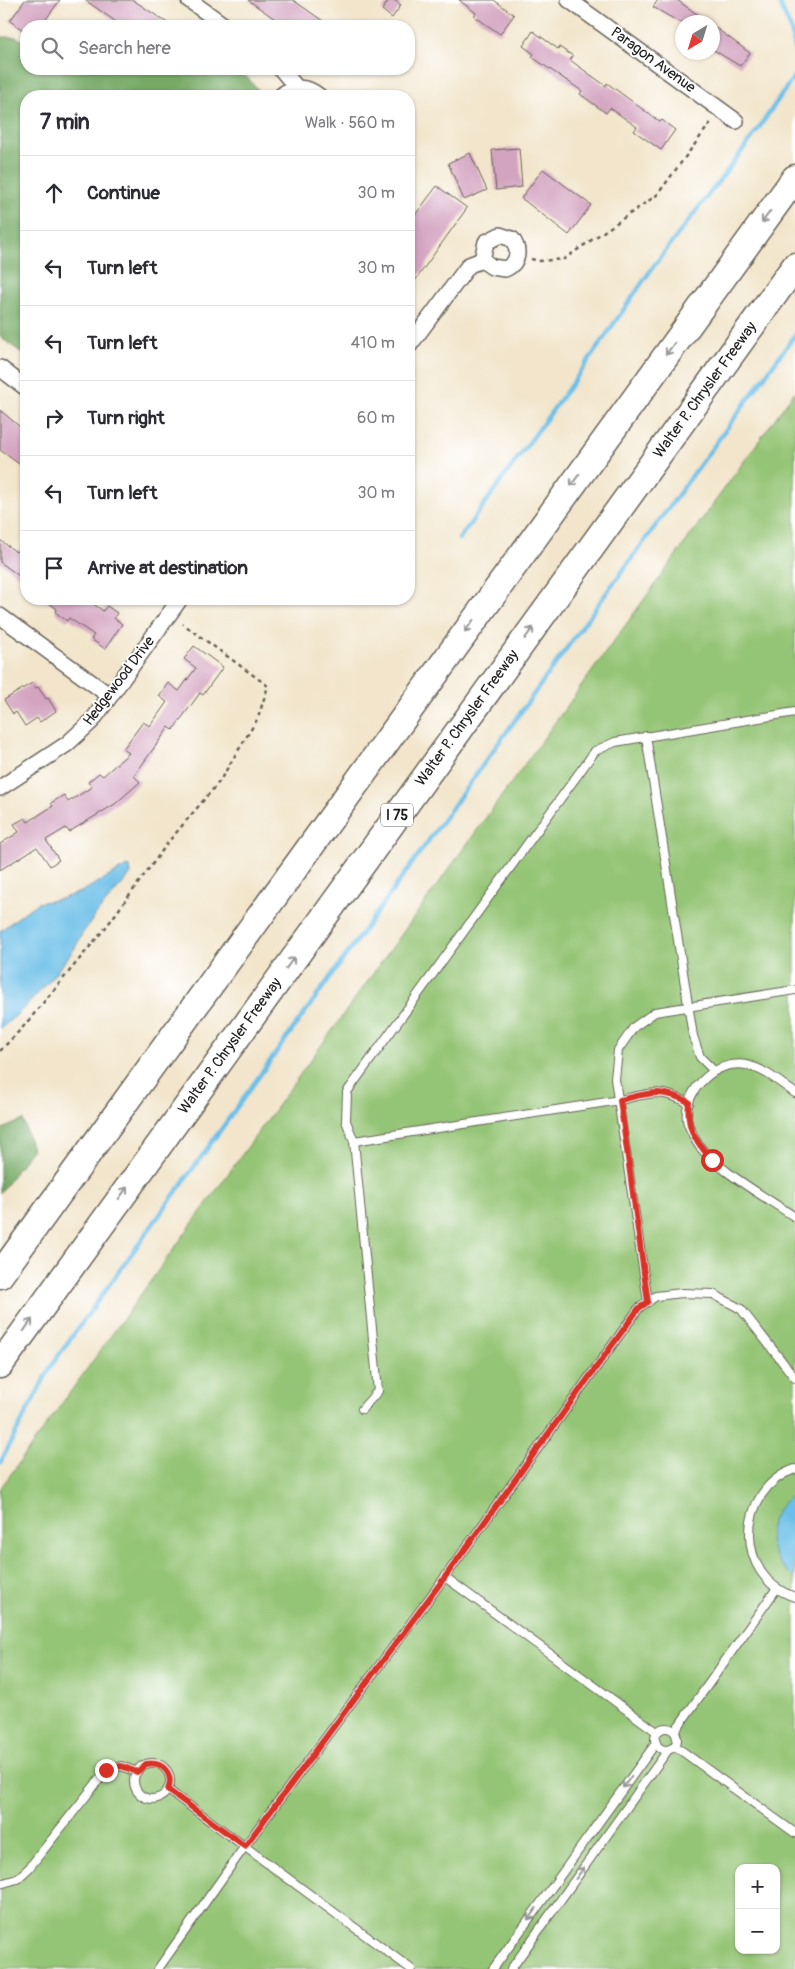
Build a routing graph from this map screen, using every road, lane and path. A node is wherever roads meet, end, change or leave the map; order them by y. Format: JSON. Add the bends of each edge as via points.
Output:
{"nodes":[{"id":1,"x":189,"y":0,"type":"edge"},
{"id":2,"x":569,"y":0,"type":"edge"},
{"id":3,"x":217,"y":20,"type":"edge"},
{"id":4,"x":286,"y":75,"type":"edge"},
{"id":5,"x":297,"y":88,"type":"junction"},
{"id":6,"x":289,"y":90,"type":"edge"},
{"id":7,"x":308,"y":90,"type":"edge"},
{"id":8,"x":720,"y":109,"type":"junction"},
{"id":9,"x":736,"y":121,"type":"dead end"},
{"id":10,"x":795,"y":178,"type":"edge"},
{"id":11,"x":518,"y":256,"type":"junction"},
{"id":12,"x":482,"y":260,"type":"junction"},
{"id":13,"x":795,"y":266,"type":"edge"},
{"id":14,"x":415,"y":338,"type":"edge"},
{"id":15,"x":0,"y":368,"type":"edge"},
{"id":16,"x":20,"y":383,"type":"edge"},
{"id":17,"x":176,"y":605,"type":"edge"},
{"id":18,"x":0,"y":616,"type":"edge"},
{"id":19,"x":183,"y":624,"type":"dead end"},
{"id":20,"x":110,"y":696,"type":"junction"},
{"id":21,"x":795,"y":712,"type":"edge"},
{"id":22,"x":646,"y":736,"type":"junction"},
{"id":23,"x":0,"y":788,"type":"edge"},
{"id":24,"x":795,"y":990,"type":"edge"},
{"id":25,"x":688,"y":1006,"type":"junction"},
{"id":26,"x":0,"y":1051,"type":"edge"},
{"id":27,"x":713,"y":1070,"type":"junction"},
{"id":28,"x":795,"y":1093,"type":"edge"},
{"id":29,"x":620,"y":1100,"type":"junction"},
{"id":30,"x":689,"y":1102,"type":"junction"},
{"id":31,"x":354,"y":1141,"type":"junction"},
{"id":32,"x":795,"y":1218,"type":"edge"},
{"id":33,"x":0,"y":1275,"type":"edge"},
{"id":34,"x":648,"y":1302,"type":"junction"},
{"id":35,"x":0,"y":1365,"type":"edge"},
{"id":36,"x":795,"y":1378,"type":"edge"},
{"id":37,"x":362,"y":1409,"type":"dead end"},
{"id":38,"x":795,"y":1469,"type":"edge"},
{"id":39,"x":445,"y":1577,"type":"junction"},
{"id":40,"x":777,"y":1588,"type":"junction"},
{"id":41,"x":795,"y":1598,"type":"edge"},
{"id":42,"x":675,"y":1731,"type":"junction"},
{"id":43,"x":657,"y":1732,"type":"junction"},
{"id":44,"x":656,"y":1743,"type":"junction"},
{"id":45,"x":672,"y":1748,"type":"junction"},
{"id":46,"x":137,"y":1772,"type":"junction"},
{"id":47,"x":168,"y":1790,"type":"junction"},
{"id":48,"x":795,"y":1833,"type":"edge"},
{"id":49,"x":245,"y":1846,"type":"junction"},
{"id":50,"x":0,"y":1884,"type":"edge"},
{"id":51,"x":158,"y":1969,"type":"edge"},
{"id":52,"x":411,"y":1969,"type":"edge"},
{"id":53,"x":493,"y":1969,"type":"edge"},
{"id":54,"x":511,"y":1969,"type":"edge"}],
"edges":[{"from":1,"to":3,"type":"street"},
{"from":2,"to":8,"type":"street","name":"Paragon Avenue"},
{"from":4,"to":5,"type":"street"},
{"from":5,"to":6,"type":"street"},
{"from":5,"to":7,"type":"street"},
{"from":8,"to":9,"type":"street","name":"Paragon Avenue"},
{"from":8,"to":11,"type":"path","via":[[657,195],[564,259],[540,261]]},
{"from":10,"to":33,"type":"highway","one_way":true},
{"from":11,"to":12,"type":"street","via":[[505,269],[492,267]]},
{"from":11,"to":12,"type":"street","via":[[512,239],[500,234],[486,242]]},
{"from":12,"to":14,"type":"street","via":[[469,265]]},
{"from":35,"to":13,"type":"highway","name":"Walter P. Chrysler Freeway","number":"I 75","one_way":true},
{"from":15,"to":16,"type":"street"},
{"from":17,"to":20,"type":"street","name":"Hedgewood Drive"},
{"from":18,"to":20,"type":"street"},
{"from":19,"to":26,"type":"path","via":[[268,686],[258,718],[218,782],[170,840],[101,934]]},
{"from":20,"to":23,"type":"street","name":"Hedgewood Drive","via":[[92,721],[67,744]]},
{"from":21,"to":22,"type":"lane"},
{"from":22,"to":25,"type":"lane"},
{"from":22,"to":31,"type":"lane","via":[[615,742],[595,751],[347,1092],[346,1121]]},
{"from":24,"to":25,"type":"lane"},
{"from":25,"to":27,"type":"lane","via":[[700,1057]]},
{"from":25,"to":29,"type":"lane","via":[[655,1012],[634,1027],[618,1050],[615,1079]]},
{"from":27,"to":28,"type":"lane","via":[[744,1064],[764,1071]]},
{"from":27,"to":30,"type":"lane"},
{"from":29,"to":30,"type":"lane","via":[[649,1093],[670,1093]]},
{"from":29,"to":31,"type":"lane"},
{"from":29,"to":34,"type":"lane"},
{"from":30,"to":32,"type":"lane","via":[[687,1120],[697,1142],[712,1160]]},
{"from":31,"to":37,"type":"lane","via":[[378,1391]]},
{"from":34,"to":36,"type":"lane","via":[[656,1296],[713,1294],[741,1310]]},
{"from":34,"to":39,"type":"lane","via":[[639,1308]]},
{"from":38,"to":40,"type":"lane","via":[[763,1490],[750,1522],[752,1554],[759,1570]]},
{"from":39,"to":43,"type":"lane"},
{"from":39,"to":49,"type":"lane"},
{"from":40,"to":41,"type":"lane"},
{"from":40,"to":42,"type":"lane"},
{"from":42,"to":43,"type":"lane","via":[[668,1728]]},
{"from":42,"to":45,"type":"lane","via":[[678,1738]]},
{"from":43,"to":44,"type":"lane"},
{"from":44,"to":45,"type":"lane","via":[[660,1748]]},
{"from":44,"to":53,"type":"lane","one_way":true},
{"from":45,"to":48,"type":"lane"},
{"from":54,"to":45,"type":"lane","one_way":true},
{"from":46,"to":47,"type":"lane","via":[[146,1764],[159,1764],[168,1772]]},
{"from":46,"to":47,"type":"lane","via":[[134,1783],[143,1797],[154,1799]]},
{"from":46,"to":50,"type":"lane","via":[[121,1766],[106,1770],[29,1868],[17,1879]]},
{"from":47,"to":49,"type":"lane"},
{"from":49,"to":51,"type":"lane"},
{"from":49,"to":52,"type":"lane"}]}
